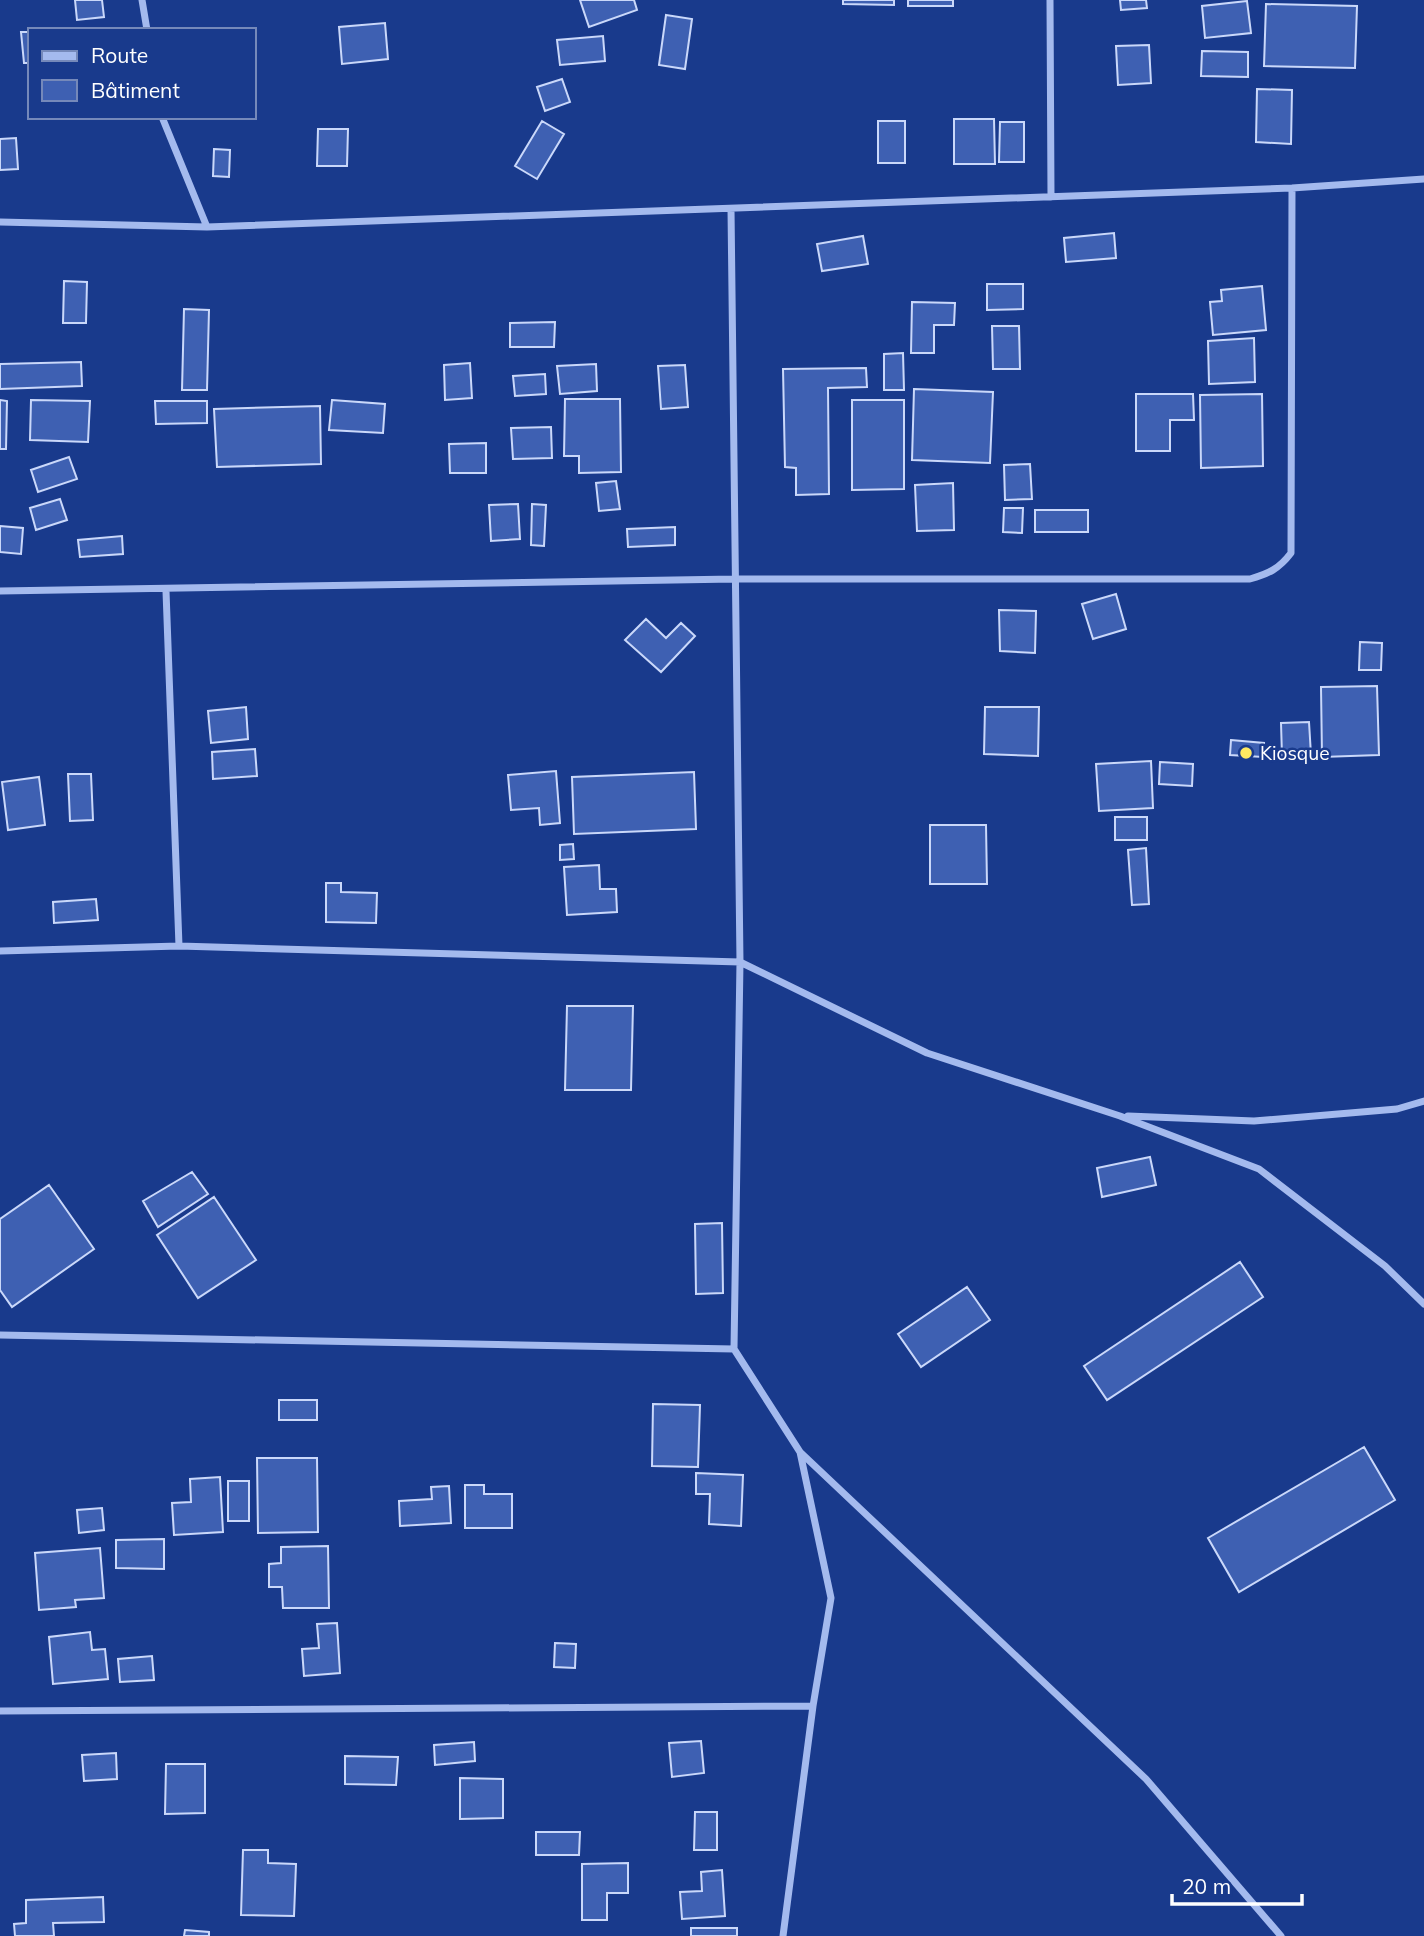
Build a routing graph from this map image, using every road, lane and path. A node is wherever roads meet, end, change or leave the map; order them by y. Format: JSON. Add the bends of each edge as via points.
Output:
{"nodes":[{"id":1,"x":142,"y":0,"type":"edge"},
{"id":2,"x":1050,"y":0,"type":"edge"},
{"id":3,"x":147,"y":28,"type":"edge"},
{"id":4,"x":163,"y":119,"type":"edge"},
{"id":5,"x":1424,"y":179,"type":"edge"},
{"id":6,"x":1292,"y":188,"type":"junction"},
{"id":7,"x":1051,"y":197,"type":"junction"},
{"id":8,"x":731,"y":209,"type":"junction"},
{"id":9,"x":0,"y":222,"type":"edge"},
{"id":10,"x":207,"y":227,"type":"junction"},
{"id":11,"x":734,"y":579,"type":"junction"},
{"id":12,"x":0,"y":591,"type":"edge"},
{"id":13,"x":166,"y":591,"type":"junction"},
{"id":14,"x":179,"y":946,"type":"junction"},
{"id":15,"x":0,"y":951,"type":"edge"},
{"id":16,"x":740,"y":962,"type":"junction"},
{"id":17,"x":1424,"y":1101,"type":"edge"},
{"id":18,"x":1120,"y":1116,"type":"junction"},
{"id":19,"x":1424,"y":1304,"type":"edge"},
{"id":20,"x":0,"y":1335,"type":"edge"},
{"id":21,"x":734,"y":1349,"type":"junction"},
{"id":22,"x":800,"y":1452,"type":"junction"},
{"id":23,"x":813,"y":1706,"type":"junction"},
{"id":24,"x":0,"y":1711,"type":"edge"},
{"id":25,"x":783,"y":1936,"type":"edge"},
{"id":26,"x":1281,"y":1936,"type":"edge"}],
"edges":[{"from":1,"to":3,"type":"street"},
{"from":2,"to":7,"type":"street"},
{"from":4,"to":10,"type":"street"},
{"from":5,"to":6,"type":"street"},
{"from":6,"to":7,"type":"street"},
{"from":6,"to":11,"type":"street","via":[[1291,554],[1281,567],[1250,579]]},
{"from":7,"to":8,"type":"street"},
{"from":8,"to":10,"type":"street"},
{"from":8,"to":11,"type":"street"},
{"from":9,"to":10,"type":"street"},
{"from":11,"to":13,"type":"street"},
{"from":11,"to":16,"type":"street"},
{"from":12,"to":13,"type":"street"},
{"from":13,"to":14,"type":"street"},
{"from":14,"to":15,"type":"street"},
{"from":14,"to":16,"type":"street"},
{"from":16,"to":18,"type":"street","via":[[928,1053]]},
{"from":16,"to":21,"type":"street"},
{"from":17,"to":18,"type":"street","via":[[1397,1109],[1254,1121]]},
{"from":18,"to":19,"type":"street","via":[[1259,1169],[1385,1266]]},
{"from":20,"to":21,"type":"street"},
{"from":21,"to":22,"type":"street"},
{"from":22,"to":23,"type":"street","via":[[831,1598]]},
{"from":22,"to":26,"type":"street","via":[[1146,1779]]},
{"from":23,"to":24,"type":"street"},
{"from":23,"to":25,"type":"street"}]}
